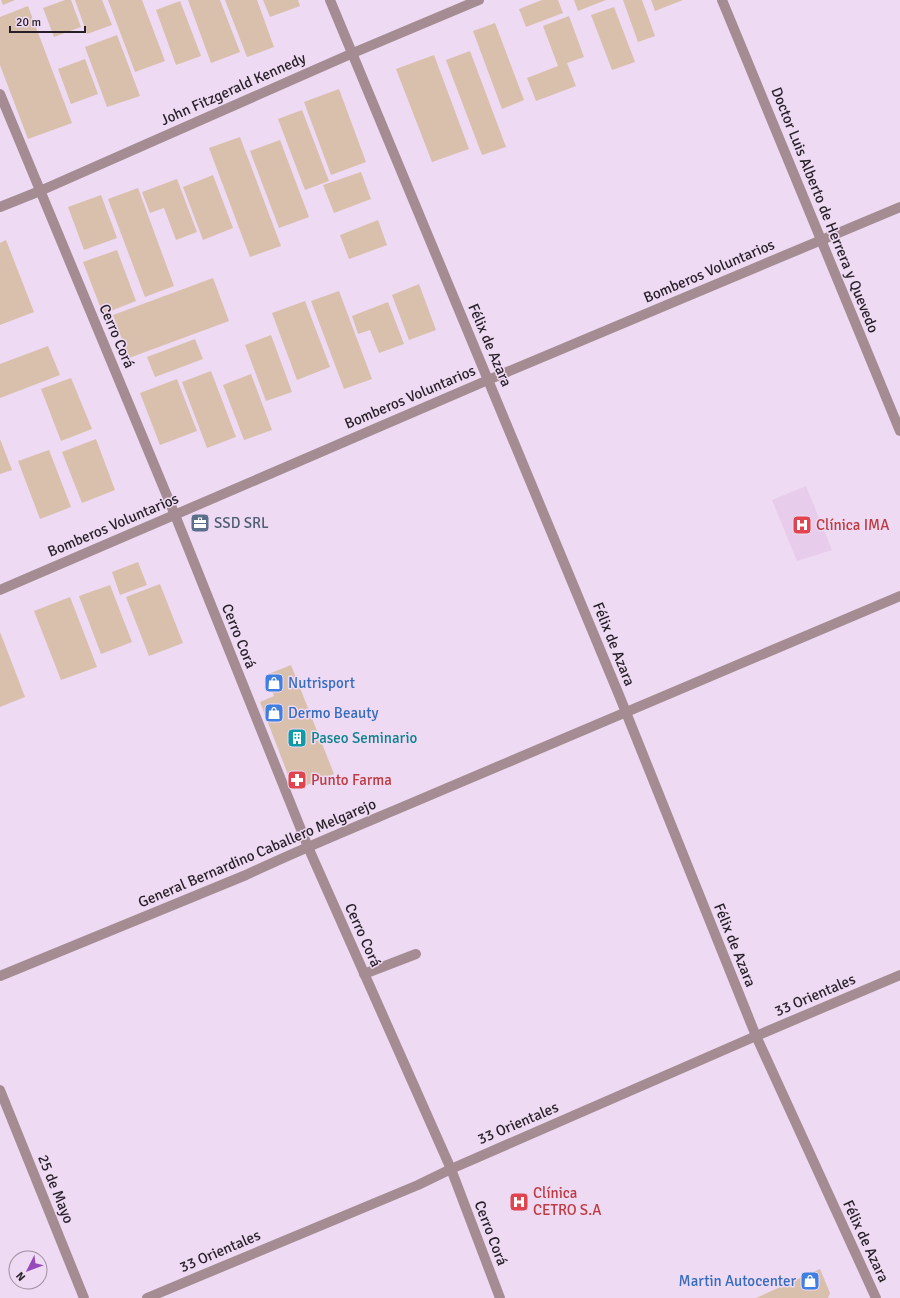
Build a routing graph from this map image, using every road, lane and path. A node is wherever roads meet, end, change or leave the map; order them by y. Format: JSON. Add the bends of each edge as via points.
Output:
{"nodes":[{"id":1,"x":330,"y":0,"type":"edge"},
{"id":2,"x":479,"y":0,"type":"edge"},
{"id":3,"x":722,"y":0,"type":"edge"},
{"id":4,"x":353,"y":53,"type":"junction"},
{"id":5,"x":0,"y":94,"type":"edge"},
{"id":6,"x":40,"y":191,"type":"junction"},
{"id":7,"x":0,"y":207,"type":"edge"},
{"id":8,"x":900,"y":207,"type":"edge"},
{"id":9,"x":821,"y":240,"type":"junction"},
{"id":10,"x":488,"y":380,"type":"junction"},
{"id":11,"x":900,"y":431,"type":"edge"},
{"id":12,"x":175,"y":515,"type":"junction"},
{"id":13,"x":0,"y":590,"type":"edge"},
{"id":14,"x":900,"y":596,"type":"edge"},
{"id":15,"x":626,"y":712,"type":"junction"},
{"id":16,"x":308,"y":847,"type":"junction"},
{"id":17,"x":416,"y":954,"type":"dead end"},
{"id":18,"x":364,"y":974,"type":"junction"},
{"id":19,"x":900,"y":975,"type":"edge"},
{"id":20,"x":0,"y":976,"type":"edge"},
{"id":21,"x":756,"y":1036,"type":"junction"},
{"id":22,"x":0,"y":1090,"type":"edge"},
{"id":23,"x":450,"y":1169,"type":"junction"},
{"id":24,"x":84,"y":1298,"type":"edge"},
{"id":25,"x":147,"y":1298,"type":"edge"},
{"id":26,"x":500,"y":1298,"type":"edge"},
{"id":27,"x":876,"y":1298,"type":"edge"}],
"edges":[{"from":1,"to":4,"type":"street","name":"Félix de Azara"},
{"from":2,"to":4,"type":"street","name":"John Fitzgerald Kennedy"},
{"from":3,"to":9,"type":"street","name":"Doctor Luis Alberto de Herrera y Quevedo"},
{"from":4,"to":6,"type":"street","name":"John Fitzgerald Kennedy"},
{"from":4,"to":10,"type":"street","name":"Félix de Azara"},
{"from":5,"to":6,"type":"street","name":"Cerro Corá"},
{"from":6,"to":7,"type":"street","name":"John Fitzgerald Kennedy"},
{"from":6,"to":12,"type":"street","name":"Cerro Corá"},
{"from":8,"to":9,"type":"street","name":"Bomberos Voluntarios"},
{"from":9,"to":10,"type":"street","name":"Bomberos Voluntarios"},
{"from":9,"to":11,"type":"street","name":"Doctor Luis Alberto de Herrera y Quevedo"},
{"from":10,"to":12,"type":"street","name":"Bomberos Voluntarios"},
{"from":10,"to":15,"type":"street","name":"Félix de Azara"},
{"from":12,"to":13,"type":"street","name":"Bomberos Voluntarios"},
{"from":12,"to":16,"type":"street","name":"Cerro Corá"},
{"from":14,"to":15,"type":"street","name":"General Bernardino Caballero Melgarejo"},
{"from":15,"to":16,"type":"street","name":"General Bernardino Caballero Melgarejo"},
{"from":15,"to":21,"type":"street","name":"Félix de Azara"},
{"from":16,"to":18,"type":"street","name":"Cerro Corá"},
{"from":16,"to":20,"type":"street","name":"General Bernardino Caballero Melgarejo"},
{"from":17,"to":18,"type":"street"},
{"from":18,"to":23,"type":"street","name":"Cerro Corá"},
{"from":19,"to":21,"type":"street","name":"33 Orientales"},
{"from":21,"to":23,"type":"street","name":"33 Orientales"},
{"from":21,"to":27,"type":"street","name":"Félix de Azara"},
{"from":22,"to":24,"type":"street","name":"25 de Mayo"},
{"from":23,"to":25,"type":"street","name":"33 Orientales","via":[[418,1185]]},
{"from":23,"to":26,"type":"street","name":"Cerro Corá"}]}
